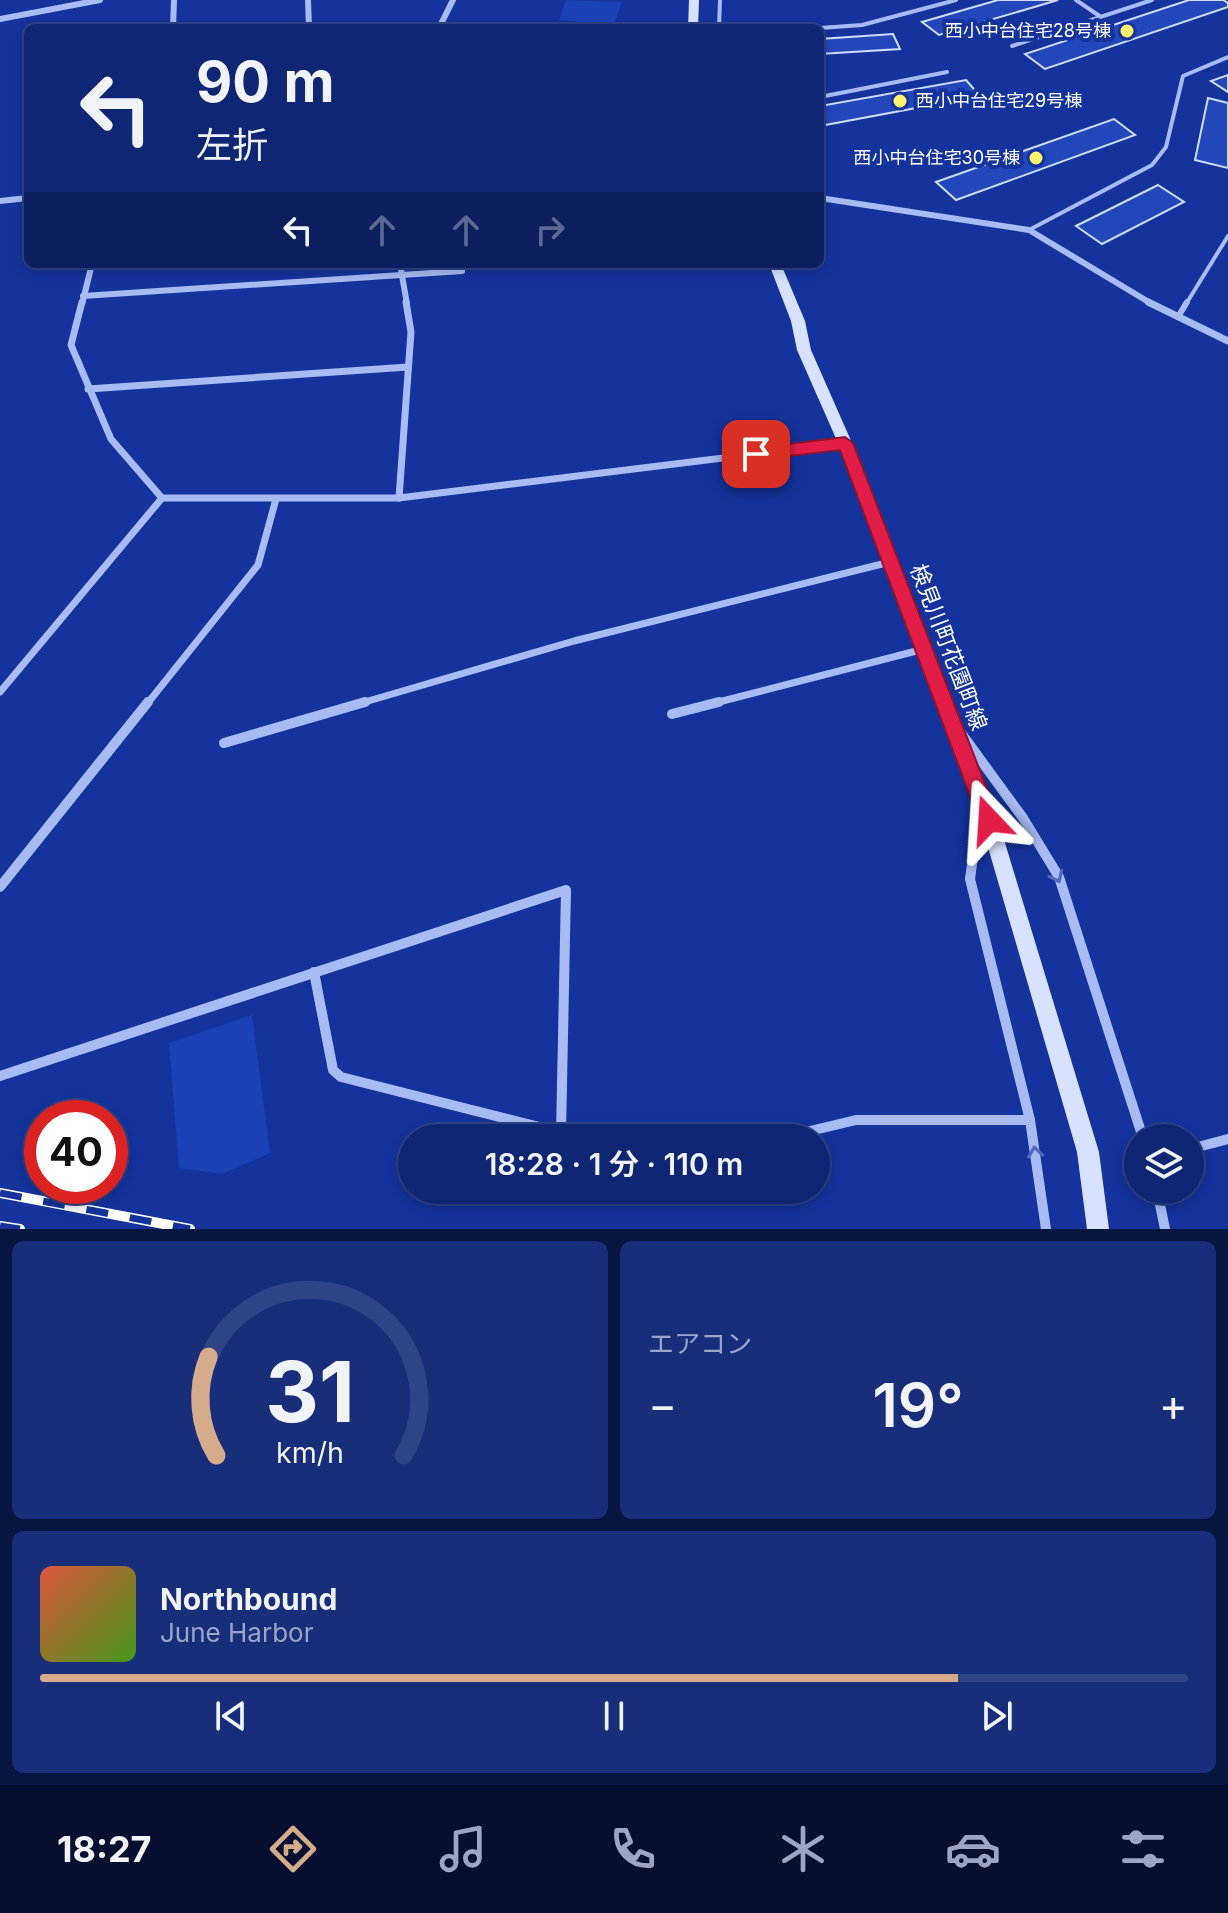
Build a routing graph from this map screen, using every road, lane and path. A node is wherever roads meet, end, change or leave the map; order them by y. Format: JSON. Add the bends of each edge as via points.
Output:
{"nodes":[{"id":1,"x":100,"y":0,"type":"edge"},
{"id":2,"x":174,"y":0,"type":"edge"},
{"id":3,"x":308,"y":0,"type":"edge"},
{"id":4,"x":453,"y":0,"type":"edge"},
{"id":5,"x":694,"y":0,"type":"edge"},
{"id":6,"x":720,"y":0,"type":"edge"},
{"id":7,"x":956,"y":0,"type":"edge"},
{"id":8,"x":1076,"y":0,"type":"edge"},
{"id":9,"x":1152,"y":0,"type":"edge"},
{"id":10,"x":1101,"y":17,"type":"junction"},
{"id":11,"x":0,"y":19,"type":"edge"},
{"id":12,"x":173,"y":24,"type":"edge"},
{"id":13,"x":309,"y":24,"type":"edge"},
{"id":14,"x":441,"y":24,"type":"edge"},
{"id":15,"x":693,"y":24,"type":"edge"},
{"id":16,"x":719,"y":24,"type":"edge"},
{"id":17,"x":824,"y":28,"type":"edge"},
{"id":18,"x":1012,"y":46,"type":"dead end"},
{"id":19,"x":1228,"y":57,"type":"edge"},
{"id":20,"x":947,"y":72,"type":"dead end"},
{"id":21,"x":824,"y":96,"type":"edge"},
{"id":22,"x":24,"y":198,"type":"edge"},
{"id":23,"x":824,"y":199,"type":"edge"},
{"id":24,"x":0,"y":201,"type":"edge"},
{"id":25,"x":1029,"y":230,"type":"junction"},
{"id":26,"x":1228,"y":236,"type":"edge"},
{"id":27,"x":91,"y":268,"type":"edge"},
{"id":28,"x":400,"y":268,"type":"edge"},
{"id":29,"x":777,"y":268,"type":"edge"},
{"id":30,"x":462,"y":271,"type":"dead end"},
{"id":31,"x":401,"y":275,"type":"junction"},
{"id":32,"x":83,"y":296,"type":"junction"},
{"id":33,"x":1178,"y":317,"type":"junction"},
{"id":34,"x":1228,"y":341,"type":"edge"},
{"id":35,"x":408,"y":367,"type":"junction"},
{"id":36,"x":88,"y":389,"type":"junction"},
{"id":37,"x":845,"y":443,"type":"junction"},
{"id":38,"x":162,"y":498,"type":"junction"},
{"id":39,"x":399,"y":498,"type":"junction"},
{"id":40,"x":276,"y":499,"type":"junction"},
{"id":41,"x":890,"y":562,"type":"junction"},
{"id":42,"x":924,"y":649,"type":"junction"},
{"id":43,"x":0,"y":692,"type":"edge"},
{"id":44,"x":672,"y":714,"type":"dead end"},
{"id":45,"x":951,"y":719,"type":"junction"},
{"id":46,"x":224,"y":743,"type":"dead end"},
{"id":47,"x":989,"y":820,"type":"junction"},
{"id":48,"x":0,"y":887,"type":"edge"},
{"id":49,"x":314,"y":972,"type":"junction"},
{"id":50,"x":0,"y":1076,"type":"edge"},
{"id":51,"x":1030,"y":1120,"type":"junction"},
{"id":52,"x":526,"y":1124,"type":"edge"},
{"id":53,"x":561,"y":1124,"type":"edge"},
{"id":54,"x":1138,"y":1124,"type":"edge"},
{"id":55,"x":830,"y":1126,"type":"edge"},
{"id":56,"x":1228,"y":1139,"type":"edge"},
{"id":57,"x":1204,"y":1145,"type":"edge"},
{"id":58,"x":1160,"y":1204,"type":"edge"},
{"id":59,"x":1046,"y":1229,"type":"edge"},
{"id":60,"x":1098,"y":1229,"type":"edge"},
{"id":61,"x":1165,"y":1229,"type":"edge"}],
"edges":[{"from":1,"to":11,"type":"street"},
{"from":2,"to":12,"type":"street"},
{"from":3,"to":13,"type":"street"},
{"from":4,"to":14,"type":"street"},
{"from":5,"to":15,"type":"street"},
{"from":6,"to":16,"type":"lane"},
{"from":7,"to":17,"type":"lane","via":[[862,25]]},
{"from":8,"to":10,"type":"lane"},
{"from":9,"to":10,"type":"lane"},
{"from":10,"to":18,"type":"lane"},
{"from":19,"to":25,"type":"lane","via":[[1183,76],[1166,147],[1152,165]]},
{"from":20,"to":21,"type":"lane"},
{"from":22,"to":24,"type":"street"},
{"from":23,"to":25,"type":"street"},
{"from":25,"to":33,"type":"street"},
{"from":26,"to":33,"type":"lane"},
{"from":27,"to":32,"type":"street"},
{"from":28,"to":31,"type":"street"},
{"from":29,"to":37,"type":"street","name":"検見川町花園町線","via":[[804,350]]},
{"from":30,"to":31,"type":"street"},
{"from":31,"to":32,"type":"street"},
{"from":31,"to":35,"type":"street","via":[[411,332]]},
{"from":32,"to":36,"type":"street","via":[[71,345]]},
{"from":33,"to":34,"type":"street"},
{"from":35,"to":36,"type":"street"},
{"from":35,"to":39,"type":"street"},
{"from":36,"to":38,"type":"street","via":[[111,439]]},
{"from":37,"to":39,"type":"street"},
{"from":37,"to":41,"type":"street","name":"検見川町花園町線"},
{"from":38,"to":40,"type":"street"},
{"from":38,"to":43,"type":"street"},
{"from":39,"to":40,"type":"street"},
{"from":40,"to":48,"type":"street","via":[[258,565]]},
{"from":41,"to":42,"type":"street","name":"検見川町花園町線"},
{"from":41,"to":46,"type":"street","via":[[574,641]]},
{"from":42,"to":44,"type":"street"},
{"from":42,"to":45,"type":"street","name":"検見川町花園町線"},
{"from":45,"to":47,"type":"street","name":"検見川町花園町線"},
{"from":45,"to":54,"type":"street","one_way":true,"via":[[1059,877]]},
{"from":47,"to":51,"type":"street","via":[[974,849],[970,879]]},
{"from":47,"to":60,"type":"street","name":"検見川町花園町線","via":[[1088,1152]]},
{"from":49,"to":50,"type":"street"},
{"from":49,"to":52,"type":"street","via":[[333,1070],[341,1077]]},
{"from":49,"to":53,"type":"street","via":[[566,890]]},
{"from":51,"to":55,"type":"street","via":[[856,1120]]},
{"from":59,"to":51,"type":"street","one_way":true},
{"from":56,"to":57,"type":"street"},
{"from":58,"to":61,"type":"street"}]}
